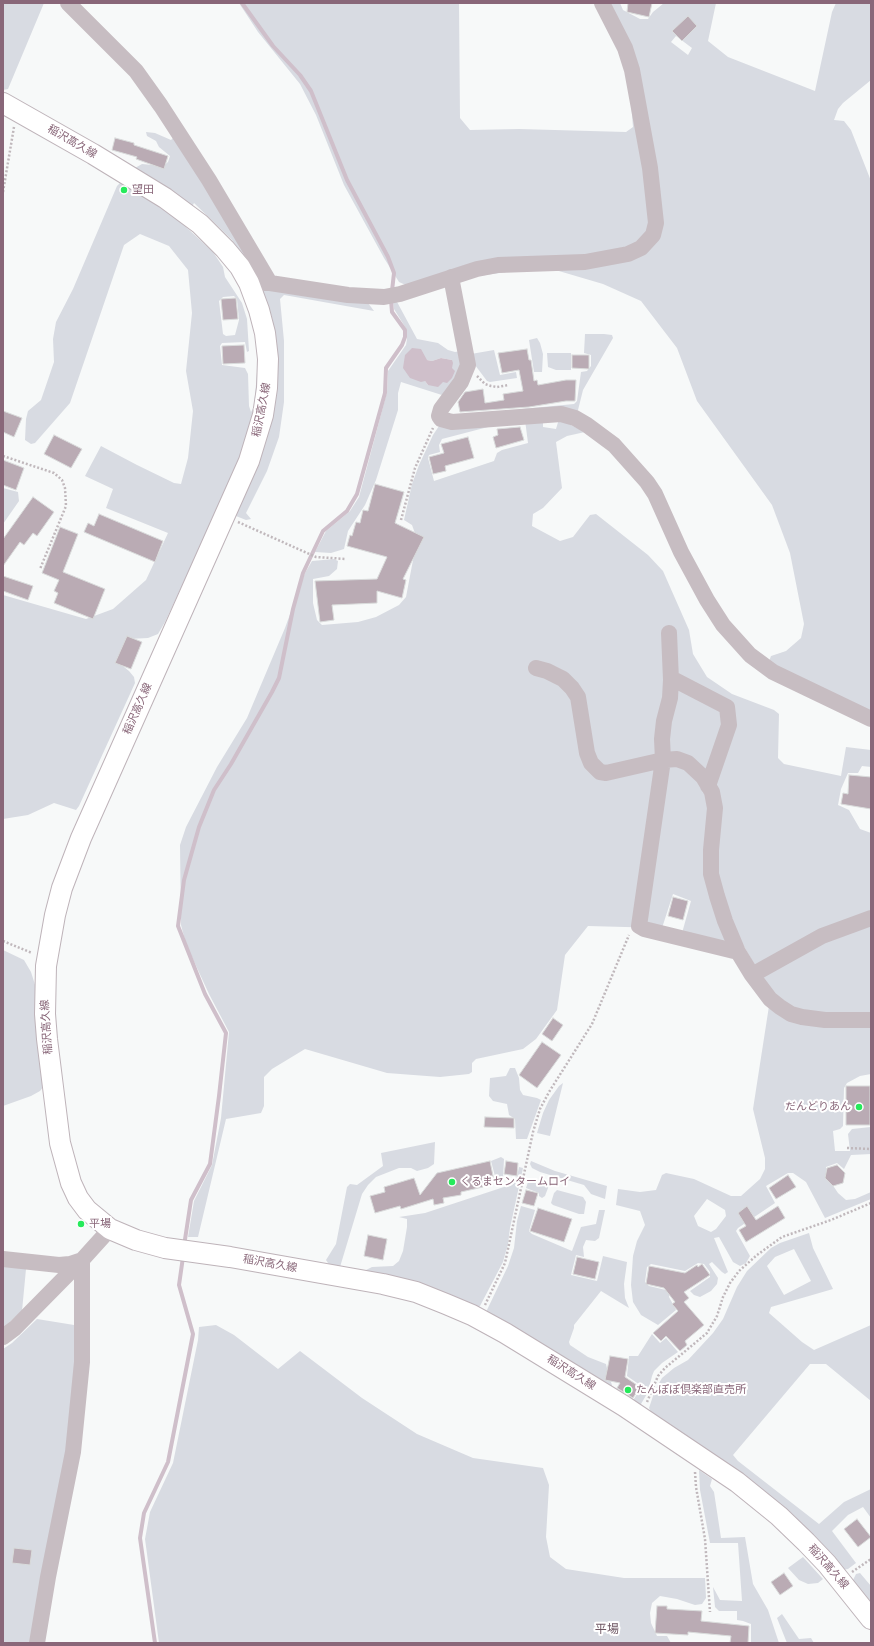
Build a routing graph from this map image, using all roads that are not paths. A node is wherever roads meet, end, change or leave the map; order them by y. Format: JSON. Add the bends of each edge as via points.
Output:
{"nodes":[{"id":1,"x":68,"y":3,"type":"edge"},
{"id":2,"x":602,"y":3,"type":"edge"},
{"id":3,"x":10,"y":107,"type":"edge"},
{"id":4,"x":451,"y":277,"type":"junction"},
{"id":5,"x":249,"y":283,"type":"junction"},
{"id":6,"x":270,"y":283,"type":"junction"},
{"id":7,"x":670,"y":633,"type":"dead end"},
{"id":8,"x":536,"y":668,"type":"dead end"},
{"id":9,"x":671,"y":678,"type":"junction"},
{"id":10,"x":871,"y":719,"type":"edge"},
{"id":11,"x":663,"y":760,"type":"junction"},
{"id":12,"x":708,"y":786,"type":"junction"},
{"id":13,"x":871,"y":918,"type":"edge"},
{"id":14,"x":738,"y":952,"type":"junction"},
{"id":15,"x":752,"y":974,"type":"junction"},
{"id":16,"x":871,"y":1020,"type":"edge"},
{"id":17,"x":110,"y":1229,"type":"junction"},
{"id":18,"x":3,"y":1259,"type":"edge"},
{"id":19,"x":82,"y":1260,"type":"junction"},
{"id":20,"x":3,"y":1337,"type":"edge"},
{"id":21,"x":871,"y":1619,"type":"edge"},
{"id":22,"x":37,"y":1643,"type":"edge"}],
"edges":[{"from":1,"to":6,"type":"street","via":[[136,71],[209,180]]},
{"from":2,"to":4,"type":"street","via":[[625,48],[632,70],[655,205],[656,223],[653,235],[641,248],[628,254],[584,262],[498,265]]},
{"from":3,"to":5,"type":"main road","name":"稲沢高久線","via":[[165,198],[200,224],[225,249]]},
{"from":4,"to":6,"type":"street","via":[[384,297],[348,295]]},
{"from":4,"to":10,"type":"street","via":[[468,365],[461,382],[441,409],[441,419],[452,422],[561,414],[587,425],[614,446],[646,482],[707,600],[723,625],[750,655],[773,672]]},
{"from":5,"to":6,"type":"street"},
{"from":5,"to":17,"type":"main road","name":"稲沢高久線","via":[[265,333],[268,359],[267,388],[257,438],[80,838],[60,895],[50,940],[45,1014],[60,1143],[78,1198],[87,1210]]},
{"from":7,"to":9,"type":"street"},
{"from":8,"to":11,"type":"street","via":[[563,679],[572,688],[578,698],[587,753],[591,763],[600,772],[606,773]]},
{"from":9,"to":11,"type":"street","via":[[663,733]]},
{"from":9,"to":12,"type":"street","via":[[727,707],[729,725]]},
{"from":11,"to":12,"type":"street","via":[[677,759],[688,763],[703,777]]},
{"from":11,"to":14,"type":"street","via":[[639,926]]},
{"from":12,"to":14,"type":"street","via":[[715,808],[711,874],[725,921]]},
{"from":13,"to":15,"type":"street","via":[[822,936]]},
{"from":14,"to":15,"type":"street"},
{"from":15,"to":16,"type":"street","via":[[770,999],[791,1014],[825,1020]]},
{"from":17,"to":19,"type":"street"},
{"from":17,"to":21,"type":"main road","name":"稲沢高久線","via":[[165,1248],[230,1257],[416,1292],[478,1319],[505,1333],[641,1418],[737,1482],[806,1542]]},
{"from":18,"to":19,"type":"street","via":[[58,1265]]},
{"from":19,"to":20,"type":"street"},
{"from":19,"to":22,"type":"street","via":[[82,1362],[73,1452]]}]}
